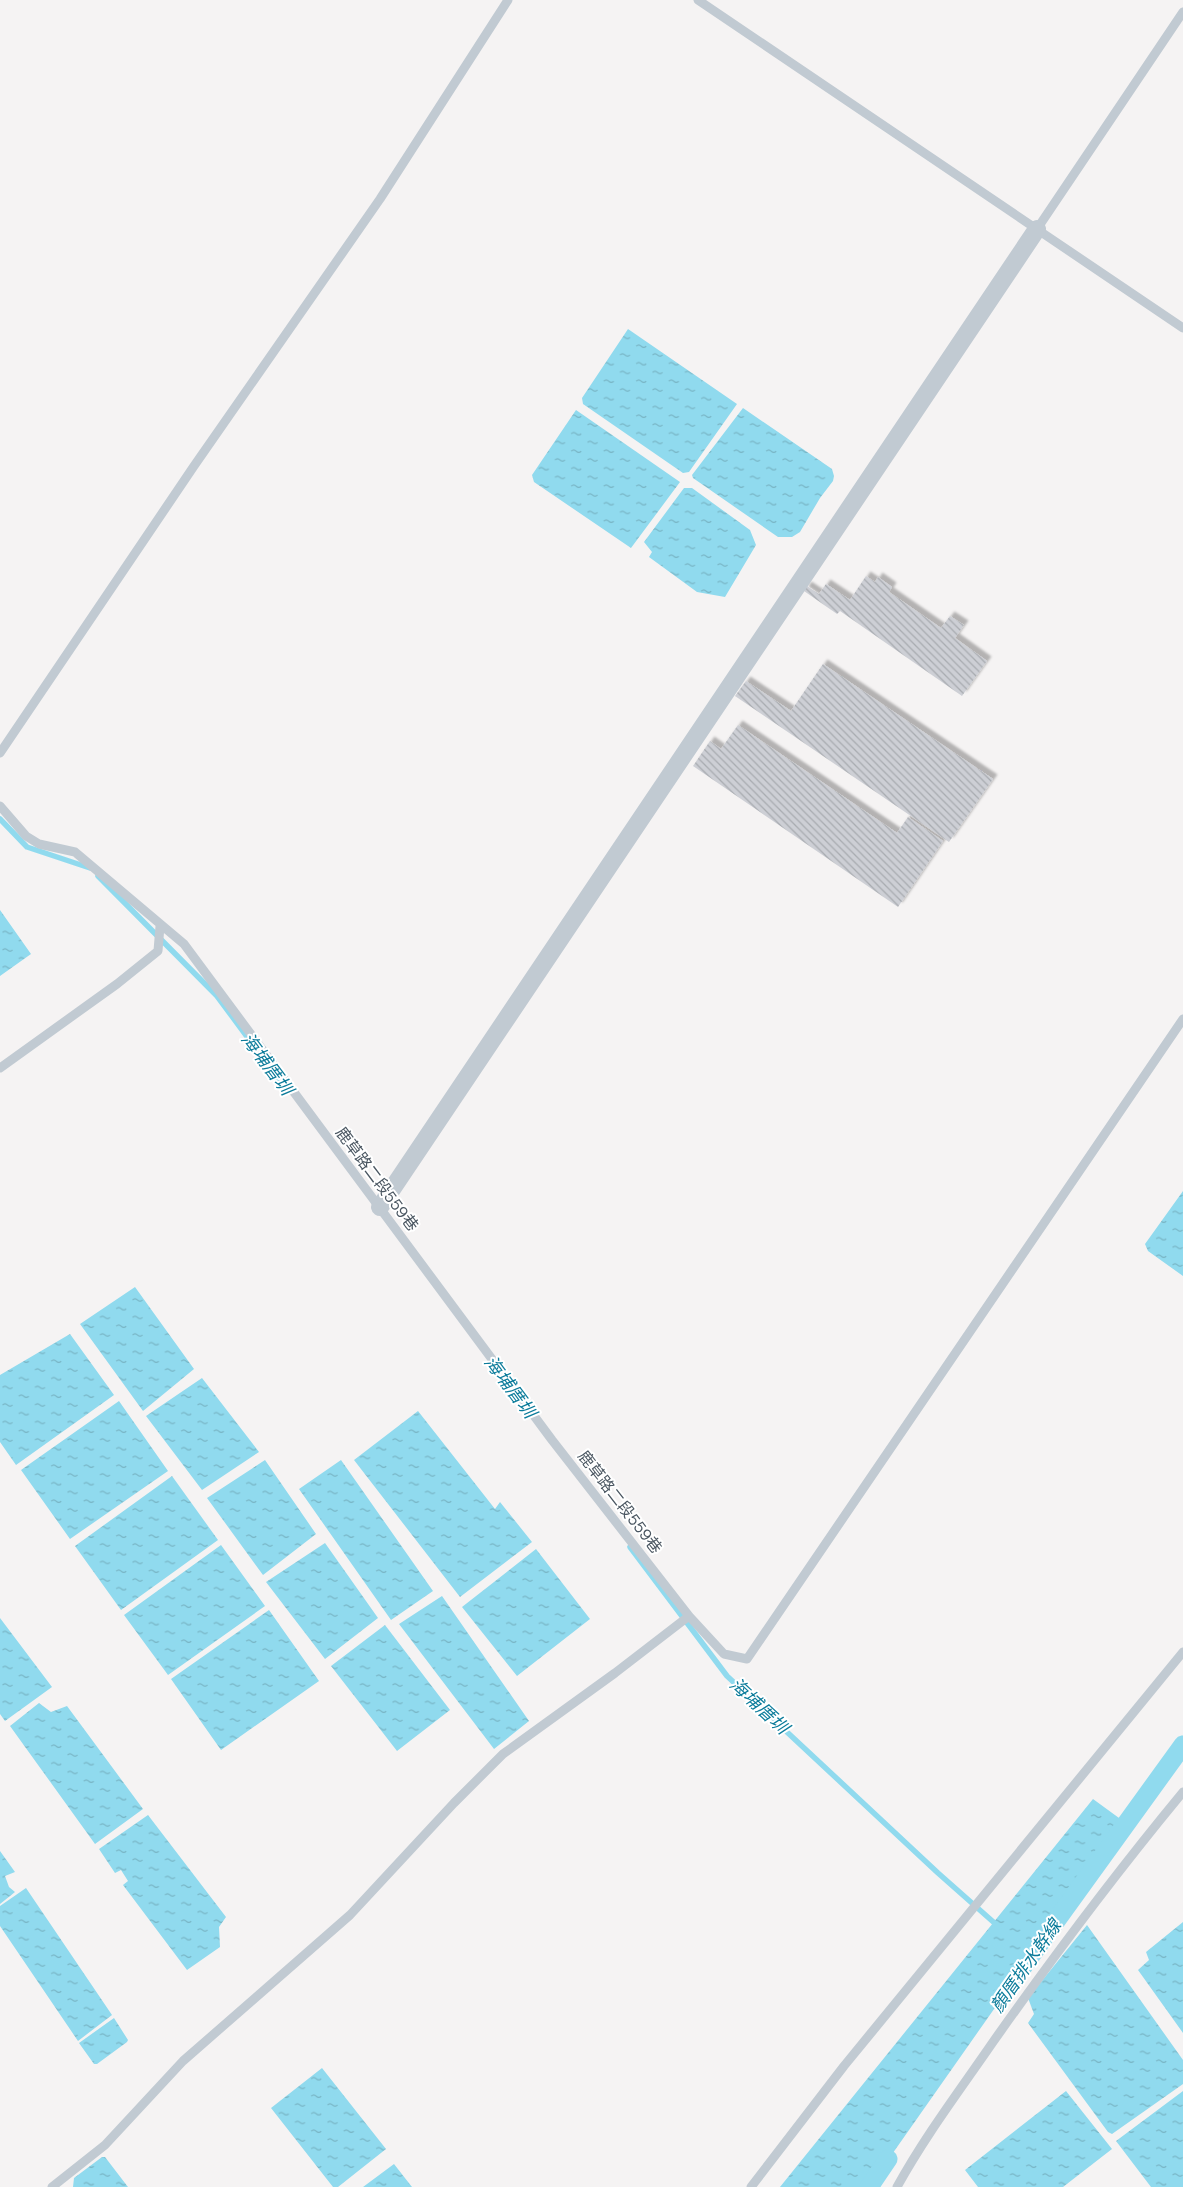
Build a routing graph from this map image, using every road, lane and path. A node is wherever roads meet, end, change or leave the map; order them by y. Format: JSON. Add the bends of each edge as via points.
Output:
{"nodes":[{"id":1,"x":508,"y":0,"type":"edge"},
{"id":2,"x":698,"y":0,"type":"edge"},
{"id":3,"x":1183,"y":12,"type":"edge"},
{"id":4,"x":1037,"y":229,"type":"junction"},
{"id":5,"x":1183,"y":328,"type":"edge"},
{"id":6,"x":0,"y":753,"type":"edge"},
{"id":7,"x":0,"y":806,"type":"edge"},
{"id":8,"x":160,"y":926,"type":"junction"},
{"id":9,"x":1183,"y":1018,"type":"edge"},
{"id":10,"x":0,"y":1068,"type":"edge"},
{"id":11,"x":380,"y":1208,"type":"junction"},
{"id":12,"x":689,"y":1616,"type":"junction"},
{"id":13,"x":1183,"y":1652,"type":"edge"},
{"id":14,"x":1183,"y":1792,"type":"edge"},
{"id":15,"x":52,"y":2187,"type":"edge"},
{"id":16,"x":750,"y":2187,"type":"edge"},
{"id":17,"x":897,"y":2187,"type":"edge"}],
"edges":[{"from":1,"to":6,"type":"lane","via":[[380,199]]},
{"from":2,"to":4,"type":"lane"},
{"from":3,"to":4,"type":"lane"},
{"from":4,"to":5,"type":"lane"},
{"from":4,"to":11,"type":"street"},
{"from":7,"to":8,"type":"lane","name":"鹿草路二段559巷","via":[[26,836],[40,844],[75,852]]},
{"from":8,"to":10,"type":"lane","via":[[158,951],[118,984]]},
{"from":8,"to":11,"type":"lane","name":"鹿草路二段559巷","via":[[184,944]]},
{"from":9,"to":12,"type":"lane","name":"鹿草路二段559巷","via":[[747,1659],[724,1654]]},
{"from":11,"to":12,"type":"lane","name":"鹿草路二段559巷","via":[[552,1440]]},
{"from":12,"to":15,"type":"lane","via":[[503,1754],[350,1915],[183,2061],[105,2145]]},
{"from":13,"to":16,"type":"lane","via":[[844,2066]]},
{"from":14,"to":17,"type":"lane","via":[[1016,2010],[918,2149]]}]}
